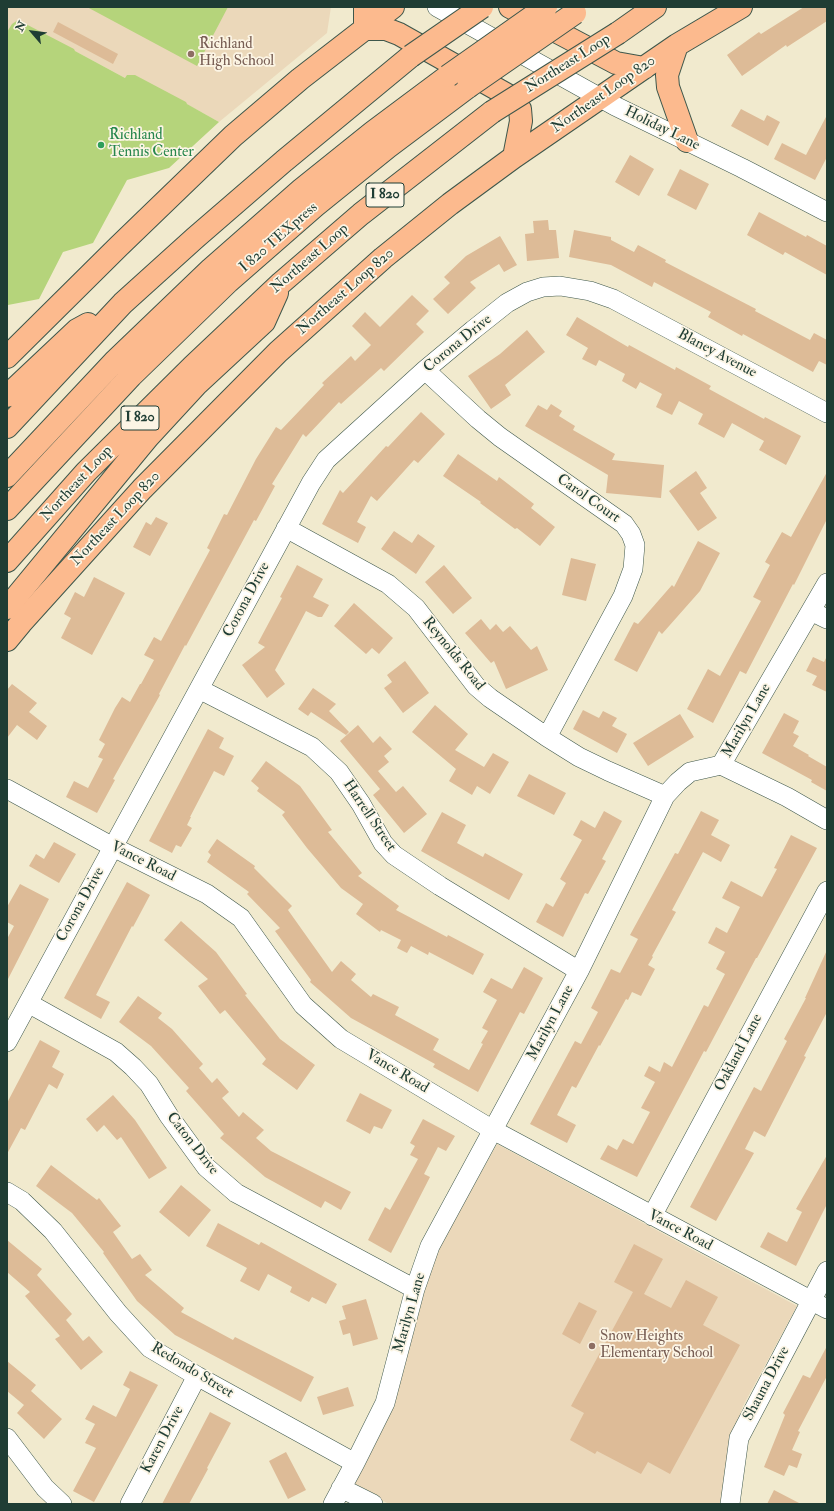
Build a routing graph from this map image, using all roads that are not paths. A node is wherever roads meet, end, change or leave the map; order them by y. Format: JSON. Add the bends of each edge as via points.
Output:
{"nodes":[{"id":1,"x":365,"y":7,"type":"edge"},
{"id":2,"x":393,"y":7,"type":"edge"},
{"id":3,"x":437,"y":7,"type":"edge"},
{"id":4,"x":482,"y":7,"type":"edge"},
{"id":5,"x":510,"y":7,"type":"edge"},
{"id":6,"x":546,"y":7,"type":"edge"},
{"id":7,"x":656,"y":7,"type":"edge"},
{"id":8,"x":740,"y":7,"type":"edge"},
{"id":9,"x":580,"y":10,"type":"edge"},
{"id":10,"x":365,"y":29,"type":"junction"},
{"id":11,"x":677,"y":44,"type":"junction"},
{"id":12,"x":644,"y":68,"type":"junction"},
{"id":13,"x":600,"y":98,"type":"junction"},
{"id":14,"x":687,"y":142,"type":"junction"},
{"id":15,"x":514,"y":157,"type":"junction"},
{"id":16,"x":827,"y":212,"type":"edge"},
{"id":17,"x":281,"y":283,"type":"junction"},
{"id":18,"x":606,"y":296,"type":"joint"},
{"id":19,"x":123,"y":303,"type":"junction"},
{"id":20,"x":7,"y":357,"type":"edge"},
{"id":21,"x":425,"y":370,"type":"junction"},
{"id":22,"x":7,"y":396,"type":"edge"},
{"id":23,"x":827,"y":413,"type":"edge"},
{"id":24,"x":7,"y":427,"type":"edge"},
{"id":25,"x":7,"y":476,"type":"edge"},
{"id":26,"x":7,"y":509,"type":"edge"},
{"id":27,"x":286,"y":528,"type":"junction"},
{"id":28,"x":7,"y":561,"type":"edge"},
{"id":29,"x":827,"y":583,"type":"edge"},
{"id":30,"x":7,"y":608,"type":"edge"},
{"id":31,"x":819,"y":615,"type":"edge"},
{"id":32,"x":7,"y":640,"type":"edge"},
{"id":33,"x":199,"y":689,"type":"junction"},
{"id":34,"x":547,"y":737,"type":"junction"},
{"id":35,"x":721,"y":765,"type":"junction"},
{"id":36,"x":7,"y":789,"type":"edge"},
{"id":37,"x":665,"y":796,"type":"junction"},
{"id":38,"x":827,"y":820,"type":"edge"},
{"id":39,"x":113,"y":847,"type":"junction"},
{"id":40,"x":827,"y":891,"type":"edge"},
{"id":41,"x":579,"y":971,"type":"junction"},
{"id":42,"x":28,"y":1003,"type":"junction"},
{"id":43,"x":7,"y":1042,"type":"edge"},
{"id":44,"x":493,"y":1130,"type":"junction"},
{"id":45,"x":7,"y":1192,"type":"edge"},
{"id":46,"x":652,"y":1216,"type":"junction"},
{"id":47,"x":827,"y":1271,"type":"edge"},
{"id":48,"x":415,"y":1289,"type":"junction"},
{"id":49,"x":819,"y":1304,"type":"edge"},
{"id":50,"x":197,"y":1376,"type":"junction"},
{"id":51,"x":7,"y":1438,"type":"edge"},
{"id":52,"x":355,"y":1463,"type":"junction"},
{"id":53,"x":337,"y":1496,"type":"edge"},
{"id":54,"x":62,"y":1504,"type":"edge"},
{"id":55,"x":130,"y":1504,"type":"edge"},
{"id":56,"x":373,"y":1504,"type":"edge"},
{"id":57,"x":730,"y":1504,"type":"edge"}],
"edges":[{"from":1,"to":10,"type":"main road"},
{"from":2,"to":10,"type":"main road"},
{"from":3,"to":13,"type":"street","name":"Holiday Lane"},
{"from":4,"to":19,"type":"main road","bridge":true,"via":[[410,56],[284,161]]},
{"from":5,"to":12,"type":"main road","via":[[616,62]]},
{"from":6,"to":25,"type":"main road","name":"I 820 TEXpress","bridge":true,"via":[[448,76],[302,189],[211,269],[114,362]]},
{"from":7,"to":17,"type":"main road","name":"Northeast Loop","number":"I 820","bridge":true,"via":[[492,112],[361,214]]},
{"from":8,"to":11,"type":"main road","name":"Northeast Loop 820"},
{"from":9,"to":26,"type":"main road","name":"I 820 TEXpress","bridge":true,"via":[[468,87],[388,147],[228,282],[131,376]]},
{"from":10,"to":15,"type":"main road","via":[[386,29],[399,34],[511,98],[520,109],[521,121]]},
{"from":10,"to":20,"type":"main road","via":[[300,79],[233,136]]},
{"from":11,"to":12,"type":"main road","name":"Northeast Loop 820"},
{"from":11,"to":14,"type":"main road","via":[[667,75],[668,87]]},
{"from":12,"to":13,"type":"main road","name":"Northeast Loop 820"},
{"from":13,"to":14,"type":"street","name":"Holiday Lane"},
{"from":13,"to":15,"type":"main road","name":"Northeast Loop 820"},
{"from":14,"to":16,"type":"street","name":"Holiday Lane"},
{"from":15,"to":32,"type":"main road","name":"Northeast Loop 820","via":[[383,258],[278,352],[142,489]]},
{"from":17,"to":28,"type":"main road","name":"Northeast Loop","number":"I 820","via":[[86,472]]},
{"from":17,"to":30,"type":"main road","via":[[264,322],[196,385],[148,437]]},
{"from":18,"to":21,"type":"street","name":"Corona Drive","via":[[560,286],[543,287],[528,292],[490,316]]},
{"from":18,"to":23,"type":"street","name":"Blaney Avenue"},
{"from":19,"to":22,"type":"main road","via":[[77,330]]},
{"from":19,"to":24,"type":"main road"},
{"from":21,"to":27,"type":"street","name":"Corona Drive","via":[[326,460]]},
{"from":21,"to":34,"type":"street","name":"Carol Court","via":[[500,437],[624,524],[635,545],[633,569],[623,596]]},
{"from":27,"to":33,"type":"street","name":"Corona Drive"},
{"from":27,"to":34,"type":"street","name":"Reynolds Road","via":[[388,584],[416,608],[476,686]]},
{"from":29,"to":31,"type":"street","name":"Marilyn Lane"},
{"from":31,"to":35,"type":"street","name":"Marilyn Lane"},
{"from":33,"to":39,"type":"street","name":"Corona Drive"},
{"from":33,"to":41,"type":"street","name":"Harrell Street","via":[[312,747],[339,772],[394,855]]},
{"from":34,"to":37,"type":"street","name":"Reynolds Road","via":[[596,765]]},
{"from":35,"to":37,"type":"street","name":"Marilyn Lane","via":[[690,772]]},
{"from":35,"to":38,"type":"street"},
{"from":36,"to":39,"type":"street","name":"Vance Road"},
{"from":37,"to":41,"type":"street","name":"Marilyn Lane"},
{"from":39,"to":42,"type":"street","name":"Corona Drive"},
{"from":39,"to":44,"type":"street","name":"Vance Road","via":[[207,894],[241,918],[303,1005],[341,1039]]},
{"from":40,"to":46,"type":"street","name":"Oakland Lane"},
{"from":41,"to":44,"type":"street","name":"Marilyn Lane"},
{"from":42,"to":43,"type":"street","name":"Corona Drive"},
{"from":42,"to":48,"type":"street","name":"Caton Drive","via":[[116,1052],[133,1067],[149,1084],[206,1167],[236,1194]]},
{"from":44,"to":46,"type":"street","name":"Vance Road"},
{"from":44,"to":48,"type":"street","name":"Marilyn Lane","via":[[430,1246]]},
{"from":45,"to":50,"type":"street","name":"Redondo Street","via":[[22,1201],[53,1231],[150,1348]]},
{"from":46,"to":49,"type":"street","name":"Vance Road"},
{"from":47,"to":49,"type":"street","name":"Shauna Drive"},
{"from":48,"to":52,"type":"street","name":"Marilyn Lane","via":[[384,1403]]},
{"from":49,"to":57,"type":"street","name":"Shauna Drive","via":[[739,1438]]},
{"from":50,"to":52,"type":"street","name":"Redondo Street"},
{"from":50,"to":55,"type":"street","name":"Karen Drive"},
{"from":51,"to":54,"type":"street","via":[[45,1488]]},
{"from":52,"to":53,"type":"street","name":"Marilyn Lane"},
{"from":53,"to":56,"type":"street"}]}
